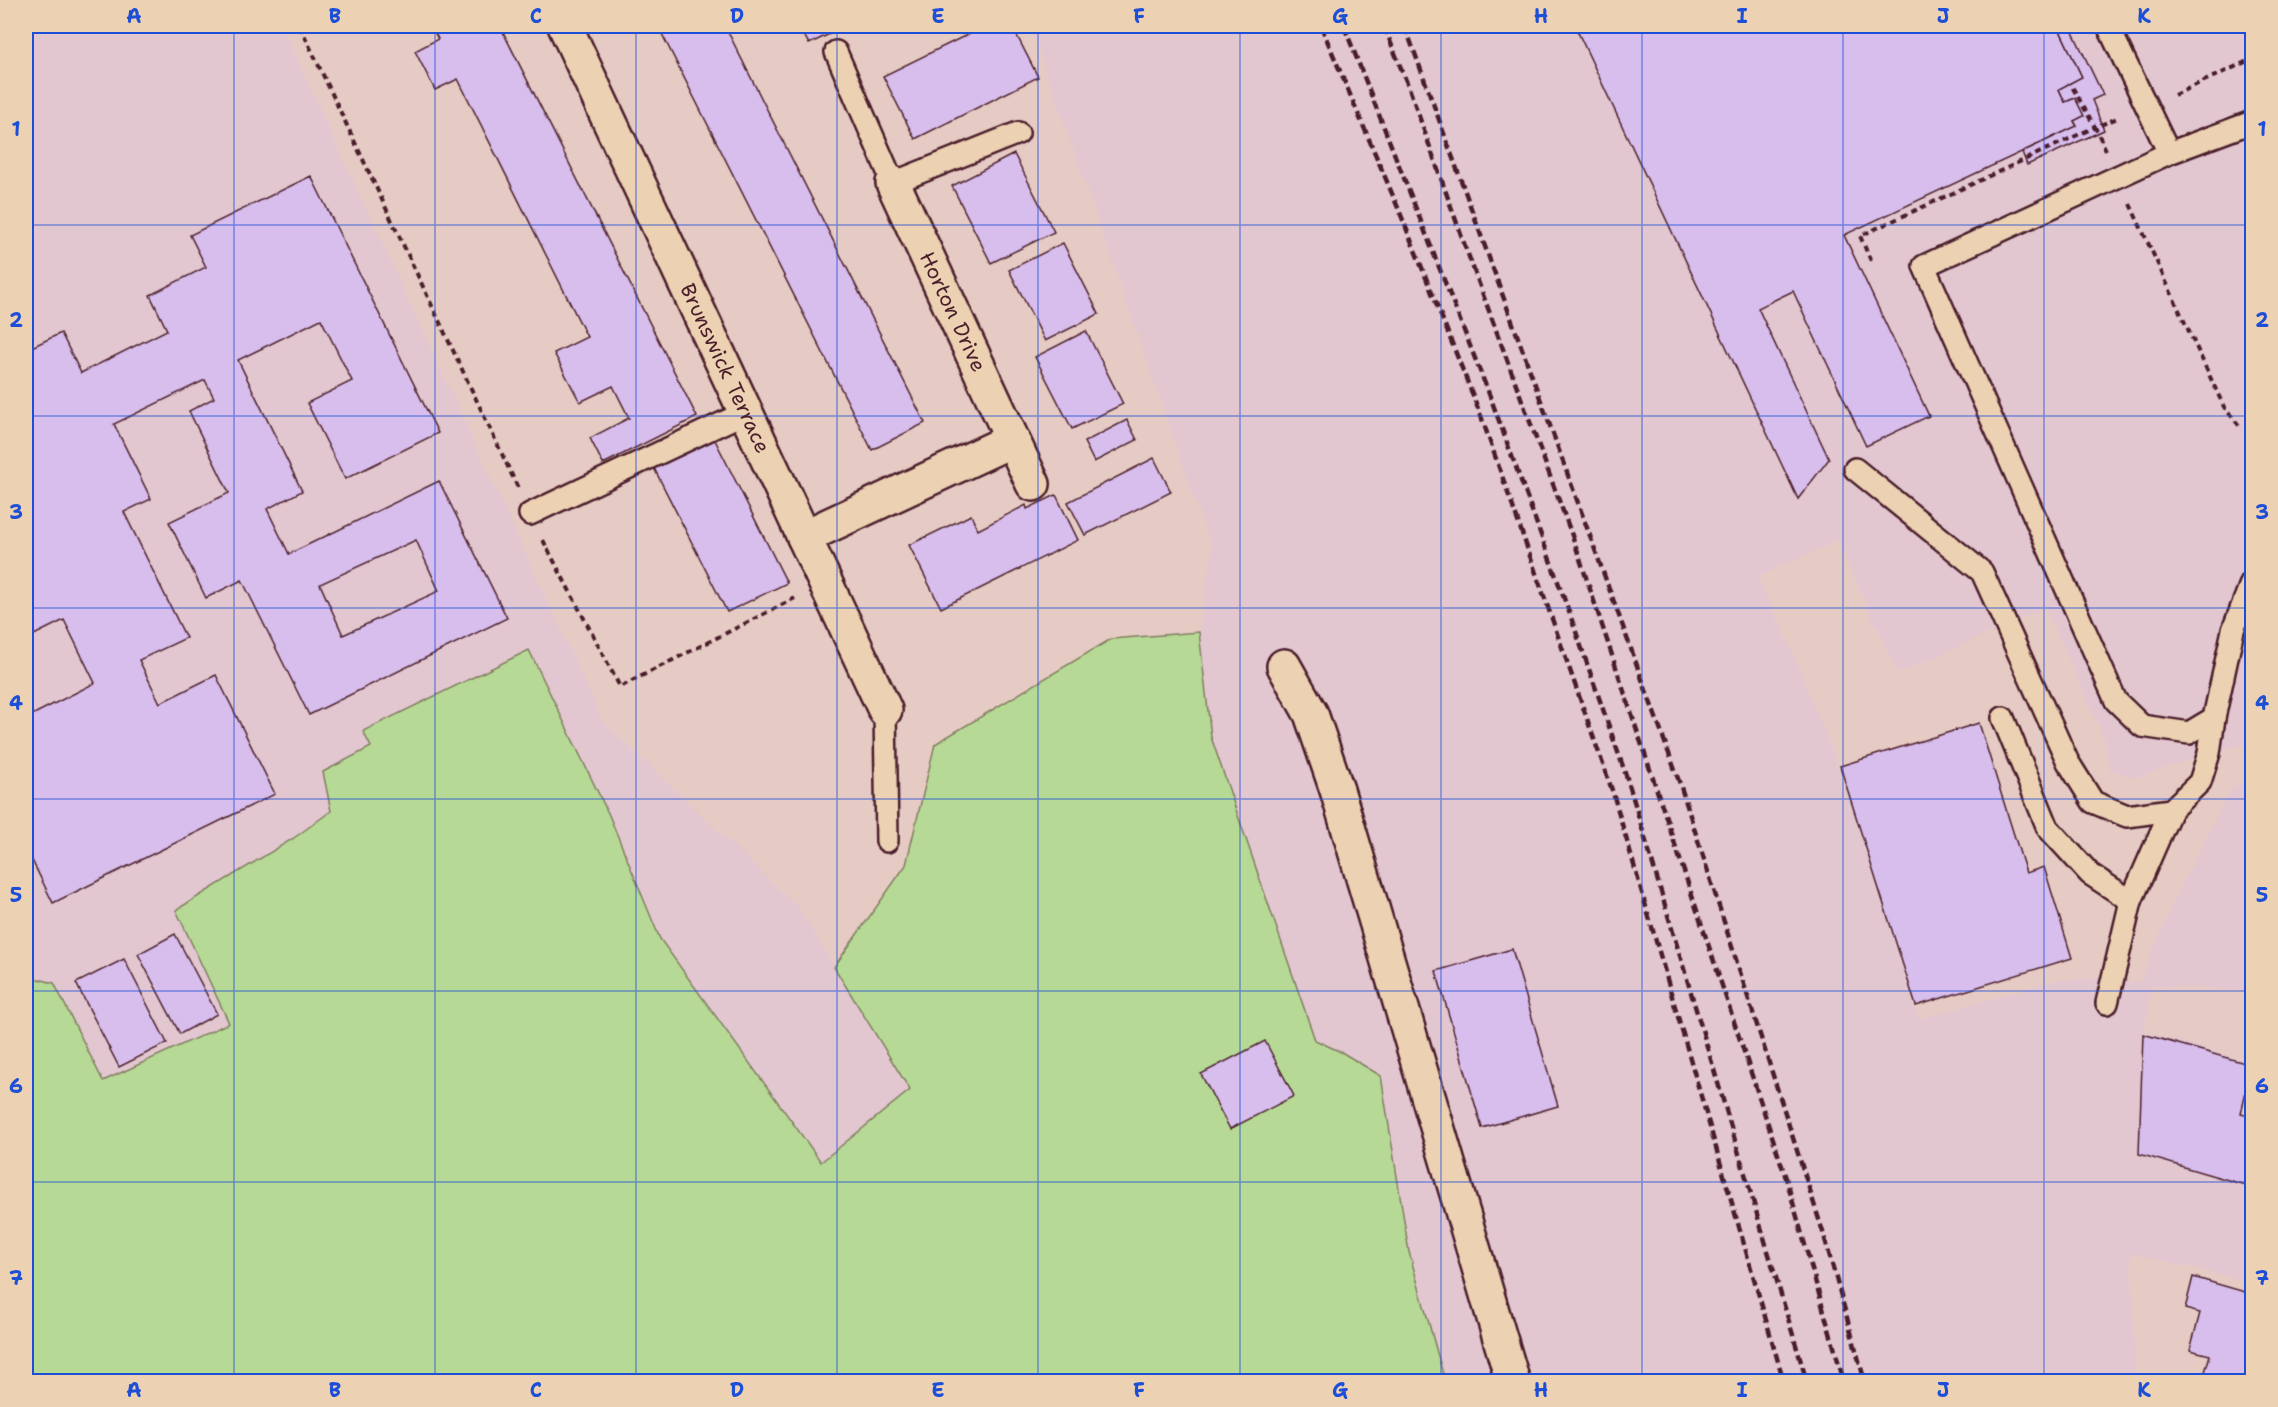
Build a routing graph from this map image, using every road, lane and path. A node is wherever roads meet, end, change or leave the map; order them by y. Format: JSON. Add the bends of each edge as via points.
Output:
{"nodes":[{"id":1,"x":300,"y":26,"type":"edge"},
{"id":2,"x":565,"y":26,"type":"edge"},
{"id":3,"x":2108,"y":26,"type":"edge"},
{"id":4,"x":836,"y":52,"type":"dead end"},
{"id":5,"x":2253,"y":59,"type":"edge"},
{"id":6,"x":2070,"y":83,"type":"dead end"},
{"id":7,"x":2169,"y":97,"type":"dead end"},
{"id":8,"x":2127,"y":114,"type":"dead end"},
{"id":9,"x":2253,"y":122,"type":"edge"},
{"id":10,"x":2095,"y":127,"type":"junction"},
{"id":11,"x":1018,"y":133,"type":"dead end"},
{"id":12,"x":2169,"y":153,"type":"junction"},
{"id":13,"x":2110,"y":159,"type":"dead end"},
{"id":14,"x":892,"y":183,"type":"junction"},
{"id":15,"x":2130,"y":202,"type":"dead end"},
{"id":16,"x":1871,"y":261,"type":"dead end"},
{"id":17,"x":746,"y":412,"type":"junction"},
{"id":18,"x":2242,"y":429,"type":"dead end"},
{"id":19,"x":1012,"y":440,"type":"junction"},
{"id":20,"x":1855,"y":469,"type":"dead end"},
{"id":21,"x":1033,"y":484,"type":"dead end"},
{"id":22,"x":530,"y":514,"type":"junction"},
{"id":23,"x":804,"y":537,"type":"junction"},
{"id":24,"x":2253,"y":581,"type":"edge"},
{"id":25,"x":825,"y":583,"type":"junction"},
{"id":26,"x":1284,"y":666,"type":"dead end"},
{"id":27,"x":885,"y":710,"type":"joint"},
{"id":28,"x":2003,"y":718,"type":"dead end"},
{"id":29,"x":2214,"y":718,"type":"junction"},
{"id":30,"x":2171,"y":810,"type":"junction"},
{"id":31,"x":887,"y":841,"type":"dead end"},
{"id":32,"x":2131,"y":902,"type":"junction"},
{"id":33,"x":2108,"y":1003,"type":"dead end"},
{"id":34,"x":1513,"y":1382,"type":"edge"}],
"edges":[{"from":1,"to":22,"type":"path"},
{"from":2,"to":17,"type":"street","name":"Brunswick Terrace"},
{"from":3,"to":12,"type":"lane"},
{"from":4,"to":14,"type":"lane"},
{"from":5,"to":7,"type":"path"},
{"from":6,"to":10,"type":"path"},
{"from":8,"to":10,"type":"path"},
{"from":9,"to":12,"type":"lane"},
{"from":10,"to":13,"type":"path"},
{"from":10,"to":16,"type":"path","via":[[1860,236]]},
{"from":11,"to":14,"type":"lane"},
{"from":12,"to":29,"type":"lane","via":[[1924,266],[2116,701],[2142,726],[2189,733]]},
{"from":14,"to":19,"type":"street","name":"Horton Drive"},
{"from":15,"to":18,"type":"path","via":[[2224,407]]},
{"from":17,"to":22,"type":"lane"},
{"from":17,"to":23,"type":"street","name":"Brunswick Terrace"},
{"from":19,"to":21,"type":"street","name":"Horton Drive"},
{"from":19,"to":23,"type":"street"},
{"from":20,"to":30,"type":"lane","via":[[1982,572],[2068,762],[2093,802],[2127,816]]},
{"from":22,"to":25,"type":"path","via":[[620,687]]},
{"from":23,"to":25,"type":"street","name":"Brunswick Terrace"},
{"from":24,"to":29,"type":"lane","via":[[2233,630]]},
{"from":25,"to":27,"type":"street","name":"Brunswick Terrace"},
{"from":26,"to":34,"type":"street","via":[[1311,714],[1337,790]]},
{"from":27,"to":31,"type":"lane"},
{"from":28,"to":32,"type":"lane","via":[[2048,828],[2090,874]]},
{"from":29,"to":30,"type":"lane","via":[[2200,782]]},
{"from":30,"to":32,"type":"lane"},
{"from":32,"to":33,"type":"lane"}]}
